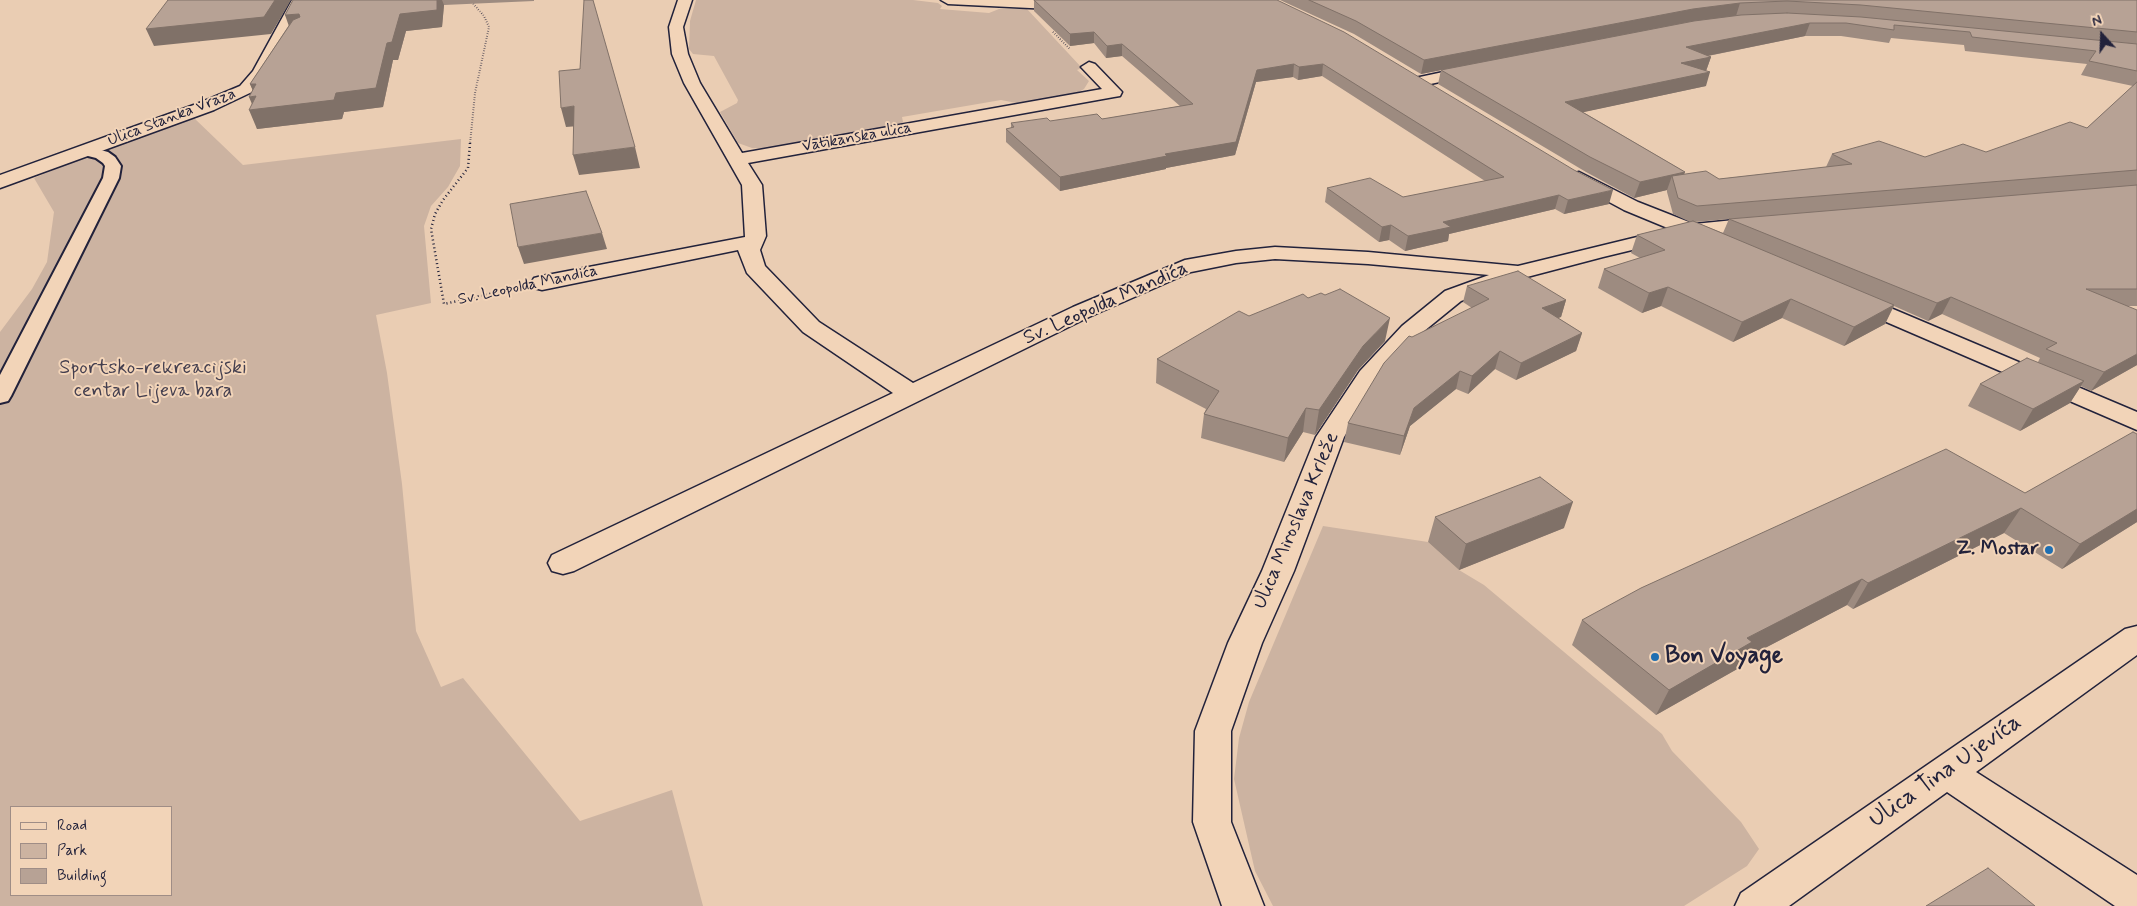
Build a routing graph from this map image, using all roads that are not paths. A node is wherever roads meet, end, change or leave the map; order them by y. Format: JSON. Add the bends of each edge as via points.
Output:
{"nodes":[{"id":1,"x":299,"y":0,"type":"edge"},
{"id":2,"x":685,"y":0,"type":"edge"},
{"id":3,"x":948,"y":0,"type":"edge"},
{"id":4,"x":1087,"y":6,"type":"edge"},
{"id":5,"x":1089,"y":68,"type":"road end"},
{"id":6,"x":1488,"y":68,"type":"edge"},
{"id":7,"x":1445,"y":96,"type":"edge"},
{"id":8,"x":86,"y":151,"type":"junction"},
{"id":9,"x":737,"y":159,"type":"junction"},
{"id":10,"x":1563,"y":168,"type":"edge"},
{"id":11,"x":0,"y":182,"type":"edge"},
{"id":12,"x":1779,"y":222,"type":"edge"},
{"id":13,"x":1692,"y":230,"type":"junction"},
{"id":14,"x":753,"y":242,"type":"junction"},
{"id":15,"x":1728,"y":245,"type":"edge"},
{"id":16,"x":1519,"y":272,"type":"junction"},
{"id":17,"x":542,"y":283,"type":"road end"},
{"id":18,"x":1837,"y":292,"type":"edge"},
{"id":19,"x":912,"y":394,"type":"junction"},
{"id":20,"x":0,"y":396,"type":"edge"},
{"id":21,"x":2137,"y":422,"type":"edge"},
{"id":22,"x":563,"y":563,"type":"dead end"},
{"id":23,"x":2137,"y":638,"type":"edge"},
{"id":24,"x":1946,"y":772,"type":"junction"},
{"id":25,"x":2137,"y":898,"type":"edge"},
{"id":26,"x":1243,"y":906,"type":"edge"},
{"id":27,"x":1756,"y":906,"type":"edge"}],
"edges":[{"from":1,"to":8,"type":"street","name":"Ulica Stanka Vraza","via":[[260,73],[246,90]]},
{"from":2,"to":9,"type":"street","via":[[676,27],[680,54],[692,83]]},
{"from":3,"to":4,"type":"street"},
{"from":5,"to":9,"type":"street","name":"Vatikanska ulica","via":[[1114,92]]},
{"from":6,"to":7,"type":"street","via":[[1413,77]]},
{"from":8,"to":11,"type":"street","name":"Ulica Stanka Vraza"},
{"from":8,"to":20,"type":"lane","via":[[109,160],[113,166],[111,178]]},
{"from":9,"to":14,"type":"street","via":[[752,185],[756,236]]},
{"from":10,"to":13,"type":"street","via":[[1631,206]]},
{"from":12,"to":13,"type":"street","name":"Ulica Miroslava Krleže"},
{"from":13,"to":15,"type":"street"},
{"from":13,"to":16,"type":"street","name":"Ulica Miroslava Krleže"},
{"from":14,"to":17,"type":"street","name":"Sv. Leopolda Mandića"},
{"from":14,"to":19,"type":"street","via":[[749,250],[755,268],[811,327]]},
{"from":16,"to":19,"type":"street","name":"Sv. Leopolda Mandića","via":[[1275,253],[1185,267],[1081,312]]},
{"from":16,"to":26,"type":"street","name":"Ulica Miroslava Krleže","via":[[1453,296],[1410,331],[1369,376],[1330,437],[1278,571],[1245,643],[1213,731],[1212,822]]},
{"from":18,"to":21,"type":"street"},
{"from":19,"to":22,"type":"street","name":"Sv. Leopolda Mandića"},
{"from":23,"to":24,"type":"street","name":"Ulica Tina Ujevića"},
{"from":24,"to":25,"type":"street"},
{"from":24,"to":27,"type":"street","name":"Ulica Tina Ujevića"}]}
